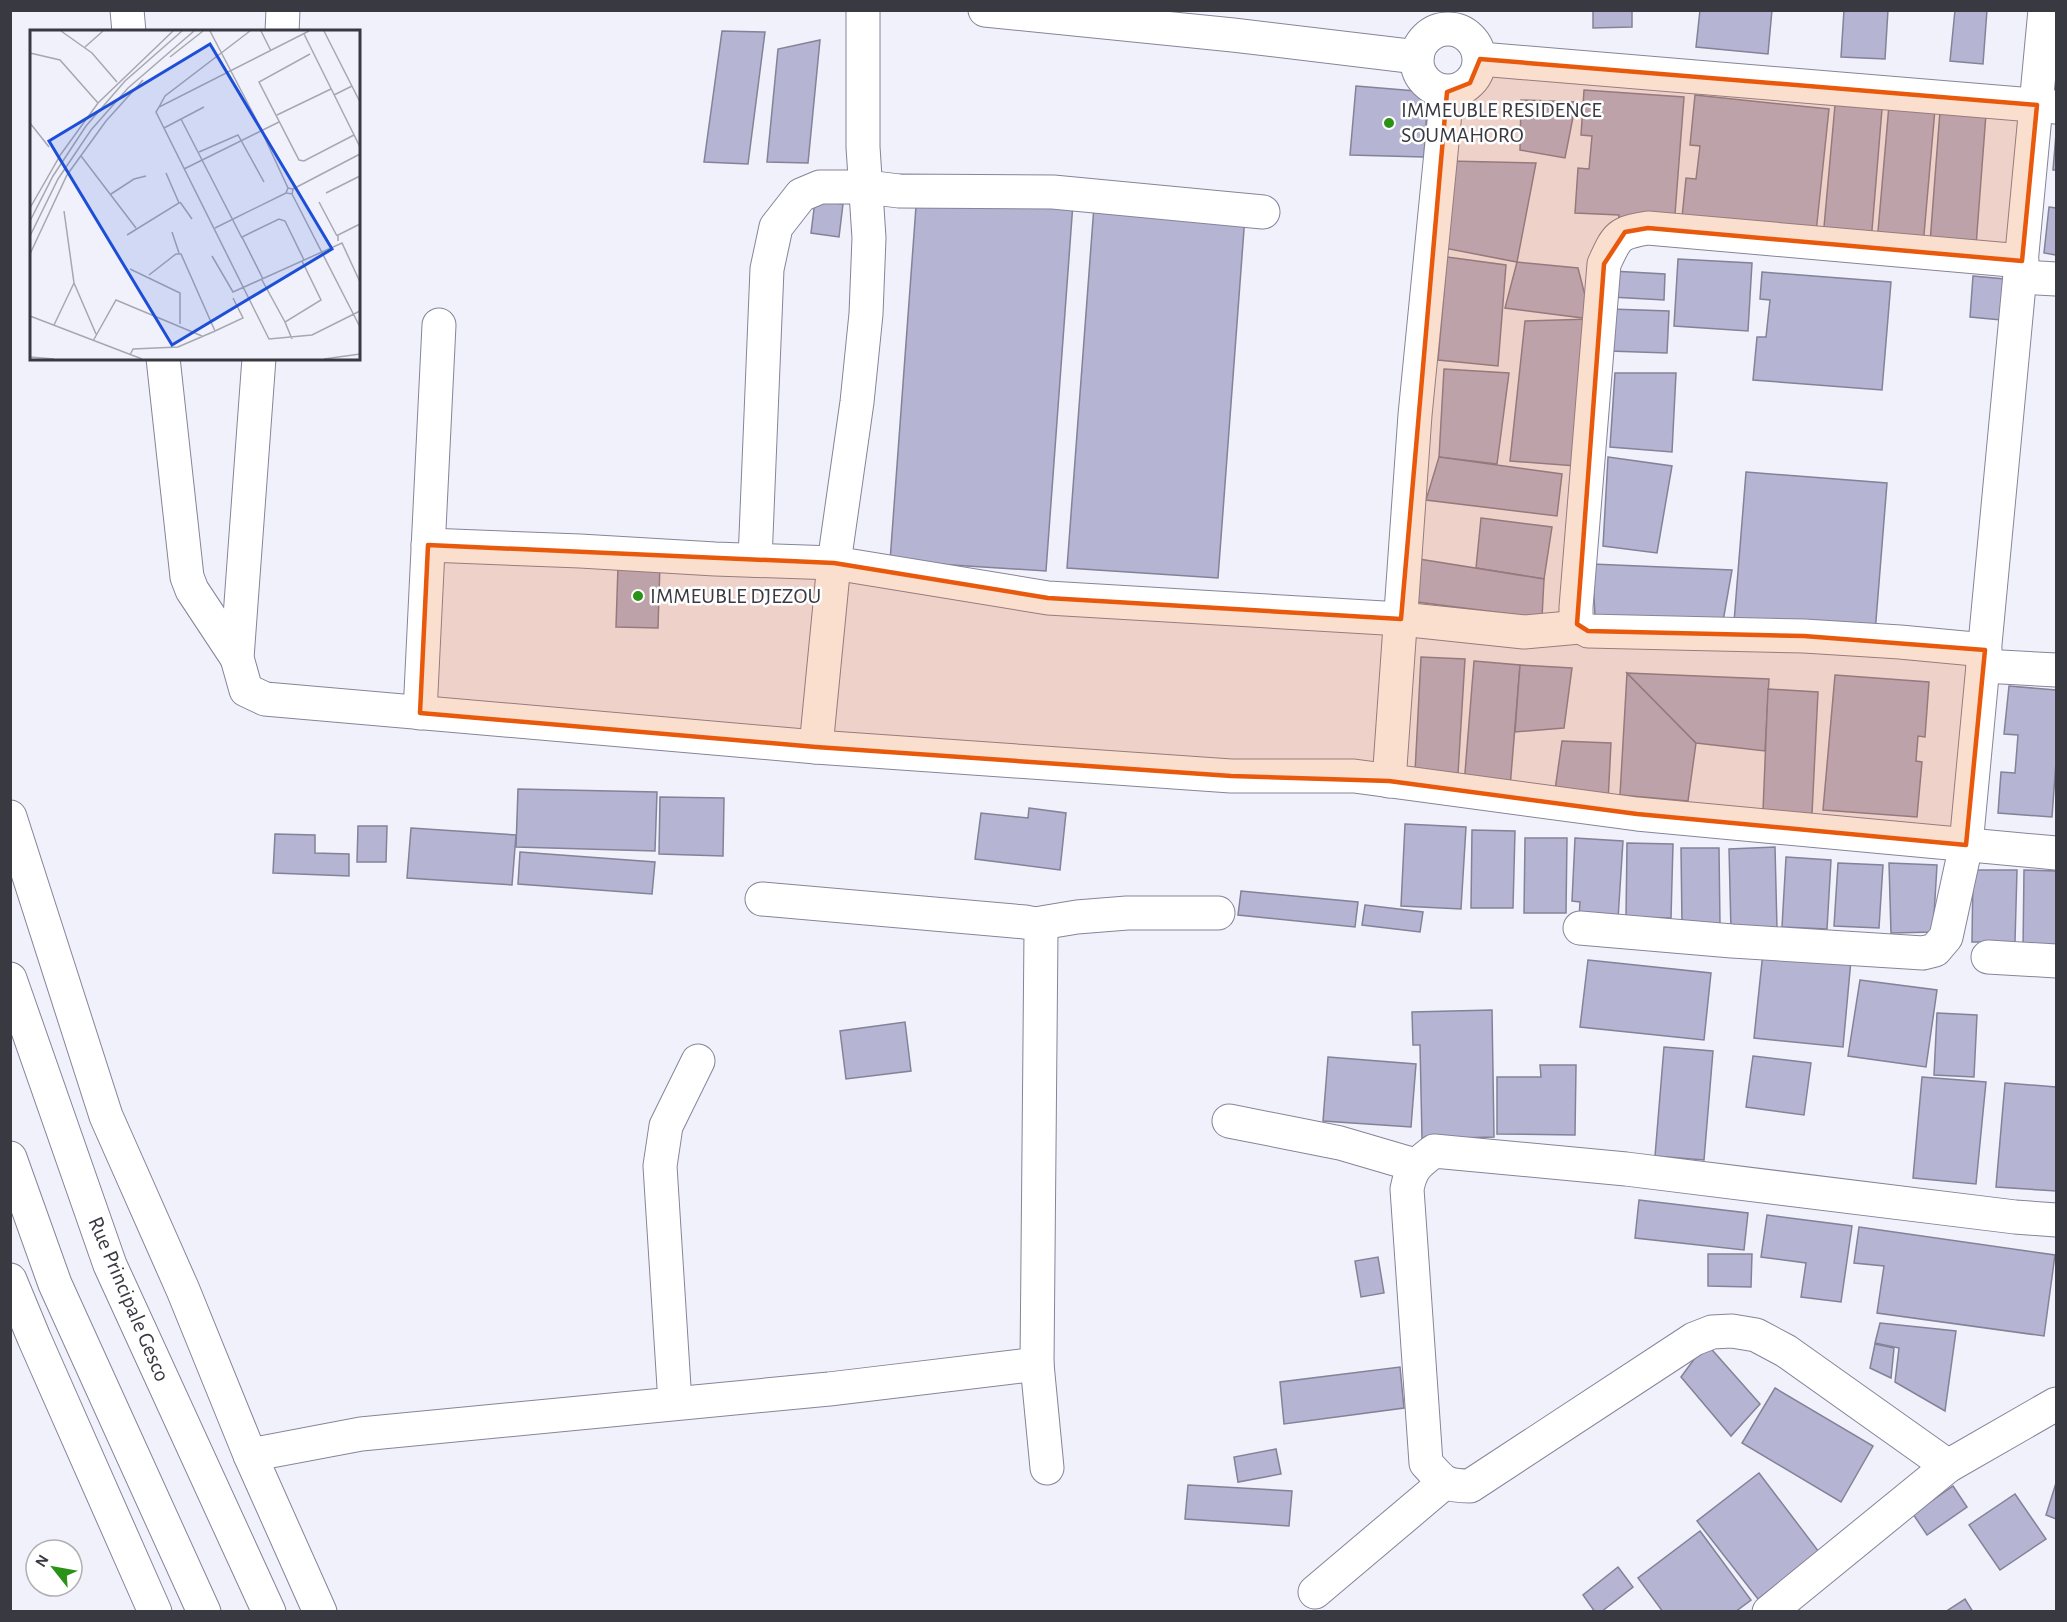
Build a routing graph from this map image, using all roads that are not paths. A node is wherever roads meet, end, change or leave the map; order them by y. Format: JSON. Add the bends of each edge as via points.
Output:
{"nodes":[{"id":1,"x":127,"y":10,"type":"edge"},
{"id":2,"x":283,"y":10,"type":"edge"},
{"id":3,"x":862,"y":10,"type":"edge"},
{"id":4,"x":985,"y":10,"type":"edge"},
{"id":5,"x":2045,"y":10,"type":"edge"},
{"id":6,"x":1449,"y":20,"type":"edge"},
{"id":7,"x":129,"y":30,"type":"edge"},
{"id":8,"x":282,"y":30,"type":"edge"},
{"id":9,"x":1417,"y":57,"type":"junction"},
{"id":10,"x":1480,"y":59,"type":"junction"},
{"id":11,"x":1447,"y":92,"type":"junction"},
{"id":12,"x":2047,"y":106,"type":"edge"},
{"id":13,"x":866,"y":187,"type":"junction"},
{"id":14,"x":1263,"y":212,"type":"dead end"},
{"id":15,"x":2021,"y":269,"type":"junction"},
{"id":16,"x":2056,"y":279,"type":"edge"},
{"id":17,"x":439,"y":325,"type":"dead end"},
{"id":18,"x":163,"y":360,"type":"edge"},
{"id":19,"x":259,"y":360,"type":"edge"},
{"id":20,"x":428,"y":545,"type":"junction"},
{"id":21,"x":755,"y":560,"type":"junction"},
{"id":22,"x":834,"y":563,"type":"junction"},
{"id":23,"x":1401,"y":619,"type":"junction"},
{"id":24,"x":1580,"y":627,"type":"junction"},
{"id":25,"x":237,"y":658,"type":"junction"},
{"id":26,"x":1984,"y":658,"type":"junction"},
{"id":27,"x":2056,"y":670,"type":"edge"},
{"id":28,"x":420,"y":713,"type":"junction"},
{"id":29,"x":816,"y":747,"type":"junction"},
{"id":30,"x":1389,"y":781,"type":"junction"},
{"id":31,"x":10,"y":817,"type":"edge"},
{"id":32,"x":1966,"y":845,"type":"junction"},
{"id":33,"x":2056,"y":853,"type":"edge"},
{"id":34,"x":762,"y":899,"type":"dead end"},
{"id":35,"x":1218,"y":913,"type":"dead end"},
{"id":36,"x":1035,"y":924,"type":"junction"},
{"id":37,"x":1580,"y":928,"type":"dead end"},
{"id":38,"x":1988,"y":957,"type":"dead end"},
{"id":39,"x":2056,"y":960,"type":"edge"},
{"id":40,"x":10,"y":979,"type":"edge"},
{"id":41,"x":698,"y":1061,"type":"dead end"},
{"id":42,"x":1229,"y":1121,"type":"dead end"},
{"id":43,"x":10,"y":1158,"type":"edge"},
{"id":44,"x":1416,"y":1165,"type":"junction"},
{"id":45,"x":2056,"y":1220,"type":"edge"},
{"id":46,"x":10,"y":1280,"type":"edge"},
{"id":47,"x":1036,"y":1364,"type":"junction"},
{"id":48,"x":675,"y":1403,"type":"junction"},
{"id":49,"x":2056,"y":1404,"type":"edge"},
{"id":50,"x":250,"y":1455,"type":"junction"},
{"id":51,"x":1948,"y":1466,"type":"junction"},
{"id":52,"x":1047,"y":1468,"type":"dead end"},
{"id":53,"x":1444,"y":1483,"type":"junction"},
{"id":54,"x":1315,"y":1592,"type":"dead end"},
{"id":55,"x":155,"y":1611,"type":"edge"},
{"id":56,"x":204,"y":1611,"type":"edge"},
{"id":57,"x":269,"y":1611,"type":"edge"},
{"id":58,"x":320,"y":1611,"type":"edge"},
{"id":59,"x":1769,"y":1611,"type":"edge"}],
"edges":[{"from":1,"to":7,"type":"street"},
{"from":2,"to":8,"type":"street"},
{"from":3,"to":13,"type":"street"},
{"from":4,"to":9,"type":"street"},
{"from":5,"to":12,"type":"street"},
{"from":6,"to":9,"type":"street","via":[[1427,37]]},
{"from":6,"to":10,"type":"street","via":[[1474,42]]},
{"from":9,"to":11,"type":"street","via":[[1418,70],[1425,82]]},
{"from":10,"to":11,"type":"street","via":[[1470,83]]},
{"from":10,"to":12,"type":"street"},
{"from":11,"to":23,"type":"street","via":[[1415,415]]},
{"from":12,"to":15,"type":"street"},
{"from":13,"to":14,"type":"street","via":[[899,191],[1053,192]]},
{"from":13,"to":21,"type":"street","via":[[820,188],[801,195],[776,226],[767,269]]},
{"from":13,"to":22,"type":"street","via":[[869,238],[865,325]]},
{"from":15,"to":16,"type":"street"},
{"from":15,"to":24,"type":"street","via":[[1648,228],[1625,232],[1604,264],[1576,607],[1576,623]]},
{"from":15,"to":26,"type":"street"},
{"from":17,"to":20,"type":"street"},
{"from":18,"to":25,"type":"street","via":[[186,577]]},
{"from":19,"to":25,"type":"street"},
{"from":20,"to":21,"type":"street"},
{"from":20,"to":28,"type":"street"},
{"from":21,"to":22,"type":"street"},
{"from":22,"to":23,"type":"street","via":[[1048,598]]},
{"from":22,"to":29,"type":"street"},
{"from":23,"to":24,"type":"street","via":[[1524,632]]},
{"from":23,"to":30,"type":"street"},
{"from":24,"to":26,"type":"street","via":[[1588,632],[1900,642]]},
{"from":25,"to":28,"type":"street","via":[[246,690],[265,699]]},
{"from":26,"to":27,"type":"street"},
{"from":26,"to":32,"type":"street"},
{"from":28,"to":29,"type":"street"},
{"from":29,"to":30,"type":"street","via":[[1231,776]]},
{"from":30,"to":32,"type":"street","via":[[1637,814]]},
{"from":31,"to":50,"type":"street","via":[[106,1116]]},
{"from":32,"to":33,"type":"street"},
{"from":32,"to":37,"type":"street","via":[[1946,937],[1935,950],[1923,953]]},
{"from":34,"to":36,"type":"street"},
{"from":35,"to":36,"type":"street","via":[[1077,916]]},
{"from":36,"to":47,"type":"street","via":[[1041,932]]},
{"from":38,"to":39,"type":"street"},
{"from":40,"to":57,"type":"street","name":"Rue Principale Gesco","via":[[110,1265]]},
{"from":41,"to":48,"type":"street","via":[[666,1126],[661,1158]]},
{"from":42,"to":44,"type":"street","via":[[1340,1143]]},
{"from":43,"to":56,"type":"street","via":[[55,1284]]},
{"from":44,"to":45,"type":"street","via":[[1434,1151],[1626,1169]]},
{"from":44,"to":53,"type":"street","via":[[1407,1189],[1426,1463]]},
{"from":46,"to":55,"type":"street"},
{"from":47,"to":48,"type":"street"},
{"from":47,"to":52,"type":"street"},
{"from":48,"to":50,"type":"street","via":[[361,1434]]},
{"from":49,"to":51,"type":"street"},
{"from":50,"to":58,"type":"street"},
{"from":51,"to":53,"type":"street","via":[[1786,1351],[1756,1335],[1732,1331],[1712,1332],[1694,1340],[1470,1486]]},
{"from":51,"to":59,"type":"street"},
{"from":53,"to":54,"type":"street"}]}
